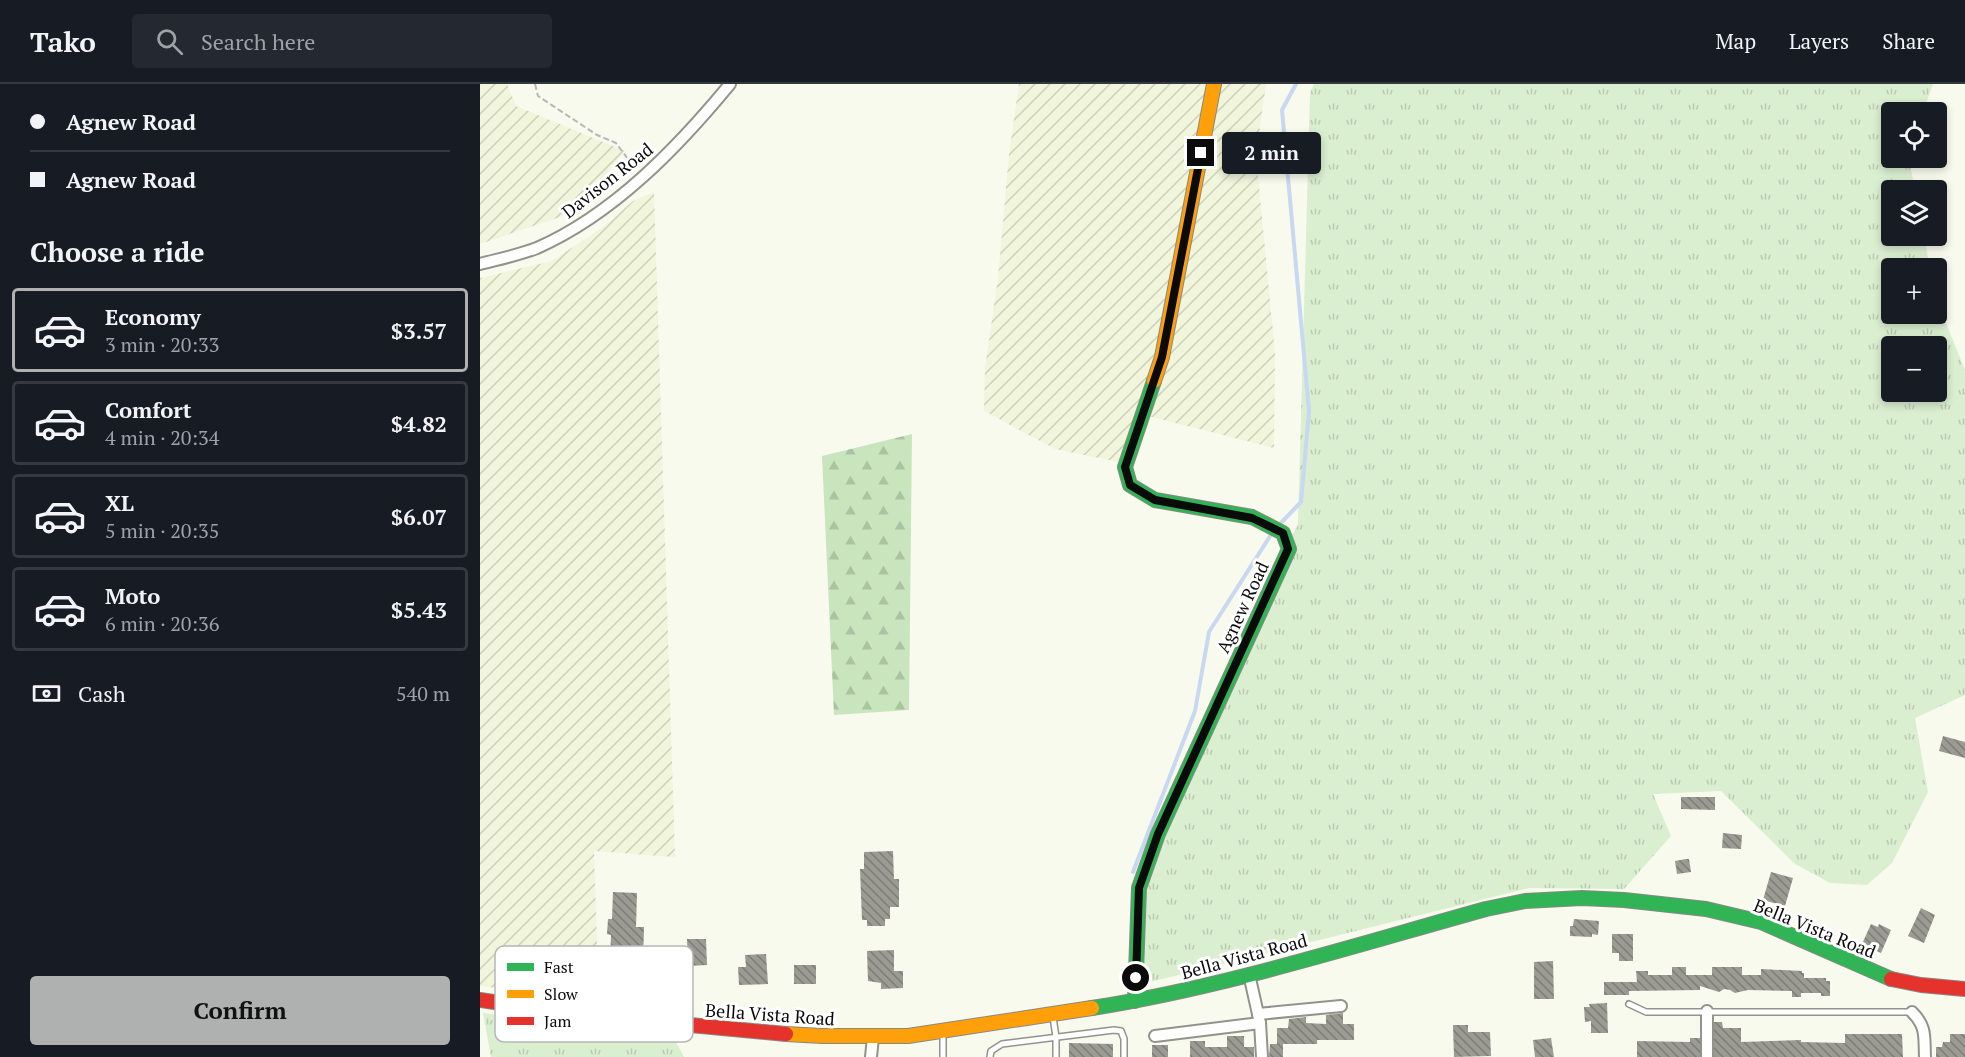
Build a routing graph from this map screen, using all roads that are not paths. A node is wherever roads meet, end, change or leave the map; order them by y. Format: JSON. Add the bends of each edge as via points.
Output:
{"nodes":[{"id":1,"x":730,"y":84,"type":"edge"},
{"id":2,"x":1214,"y":84,"type":"edge"},
{"id":3,"x":480,"y":264,"type":"edge"},
{"id":4,"x":1249,"y":974,"type":"junction"},
{"id":5,"x":1965,"y":989,"type":"edge"},
{"id":6,"x":480,"y":1000,"type":"edge"},
{"id":7,"x":1135,"y":1001,"type":"junction"},
{"id":8,"x":495,"y":1002,"type":"edge"},
{"id":9,"x":1629,"y":1004,"type":"dead end"},
{"id":10,"x":1341,"y":1006,"type":"dead end"},
{"id":11,"x":1707,"y":1011,"type":"junction"},
{"id":12,"x":1912,"y":1012,"type":"joint"},
{"id":13,"x":1053,"y":1015,"type":"junction"},
{"id":14,"x":1259,"y":1018,"type":"junction"},
{"id":15,"x":693,"y":1027,"type":"edge"},
{"id":16,"x":943,"y":1032,"type":"junction"},
{"id":17,"x":1155,"y":1036,"type":"dead end"},
{"id":18,"x":873,"y":1037,"type":"junction"},
{"id":19,"x":1056,"y":1037,"type":"junction"},
{"id":20,"x":871,"y":1057,"type":"edge"},
{"id":21,"x":943,"y":1057,"type":"edge"},
{"id":22,"x":990,"y":1057,"type":"edge"},
{"id":23,"x":1056,"y":1057,"type":"edge"},
{"id":24,"x":1124,"y":1057,"type":"edge"},
{"id":25,"x":1262,"y":1057,"type":"edge"},
{"id":26,"x":1707,"y":1057,"type":"edge"},
{"id":27,"x":1925,"y":1057,"type":"edge"}],
"edges":[{"from":1,"to":3,"type":"street","name":"Davison Road","via":[[666,155],[577,227],[536,248]]},
{"from":2,"to":7,"type":"street","name":"Agnew Road","via":[[1162,357],[1125,467],[1130,485],[1155,500],[1252,518],[1283,533],[1288,549],[1158,834],[1139,888]]},
{"from":4,"to":5,"type":"street","name":"Bella Vista Road","via":[[1486,909],[1525,901],[1582,898],[1732,914],[1761,922],[1894,980]]},
{"from":4,"to":7,"type":"street","name":"Bella Vista Road"},
{"from":4,"to":14,"type":"street"},
{"from":6,"to":8,"type":"street","name":"Bella Vista Road"},
{"from":7,"to":13,"type":"street","name":"Bella Vista Road"},
{"from":9,"to":11,"type":"lane","via":[[1646,1012]]},
{"from":10,"to":14,"type":"street"},
{"from":11,"to":12,"type":"lane"},
{"from":11,"to":26,"type":"street"},
{"from":12,"to":27,"type":"street","via":[[1924,1027]]},
{"from":13,"to":16,"type":"street","name":"Bella Vista Road"},
{"from":13,"to":19,"type":"lane"},
{"from":14,"to":17,"type":"street"},
{"from":14,"to":25,"type":"street"},
{"from":15,"to":18,"type":"street","name":"Bella Vista Road"},
{"from":16,"to":18,"type":"street","name":"Bella Vista Road"},
{"from":16,"to":21,"type":"lane"},
{"from":18,"to":20,"type":"street"},
{"from":19,"to":22,"type":"lane","via":[[1002,1044],[991,1051]]},
{"from":19,"to":23,"type":"lane"},
{"from":19,"to":24,"type":"lane","via":[[1121,1031]]}]}
